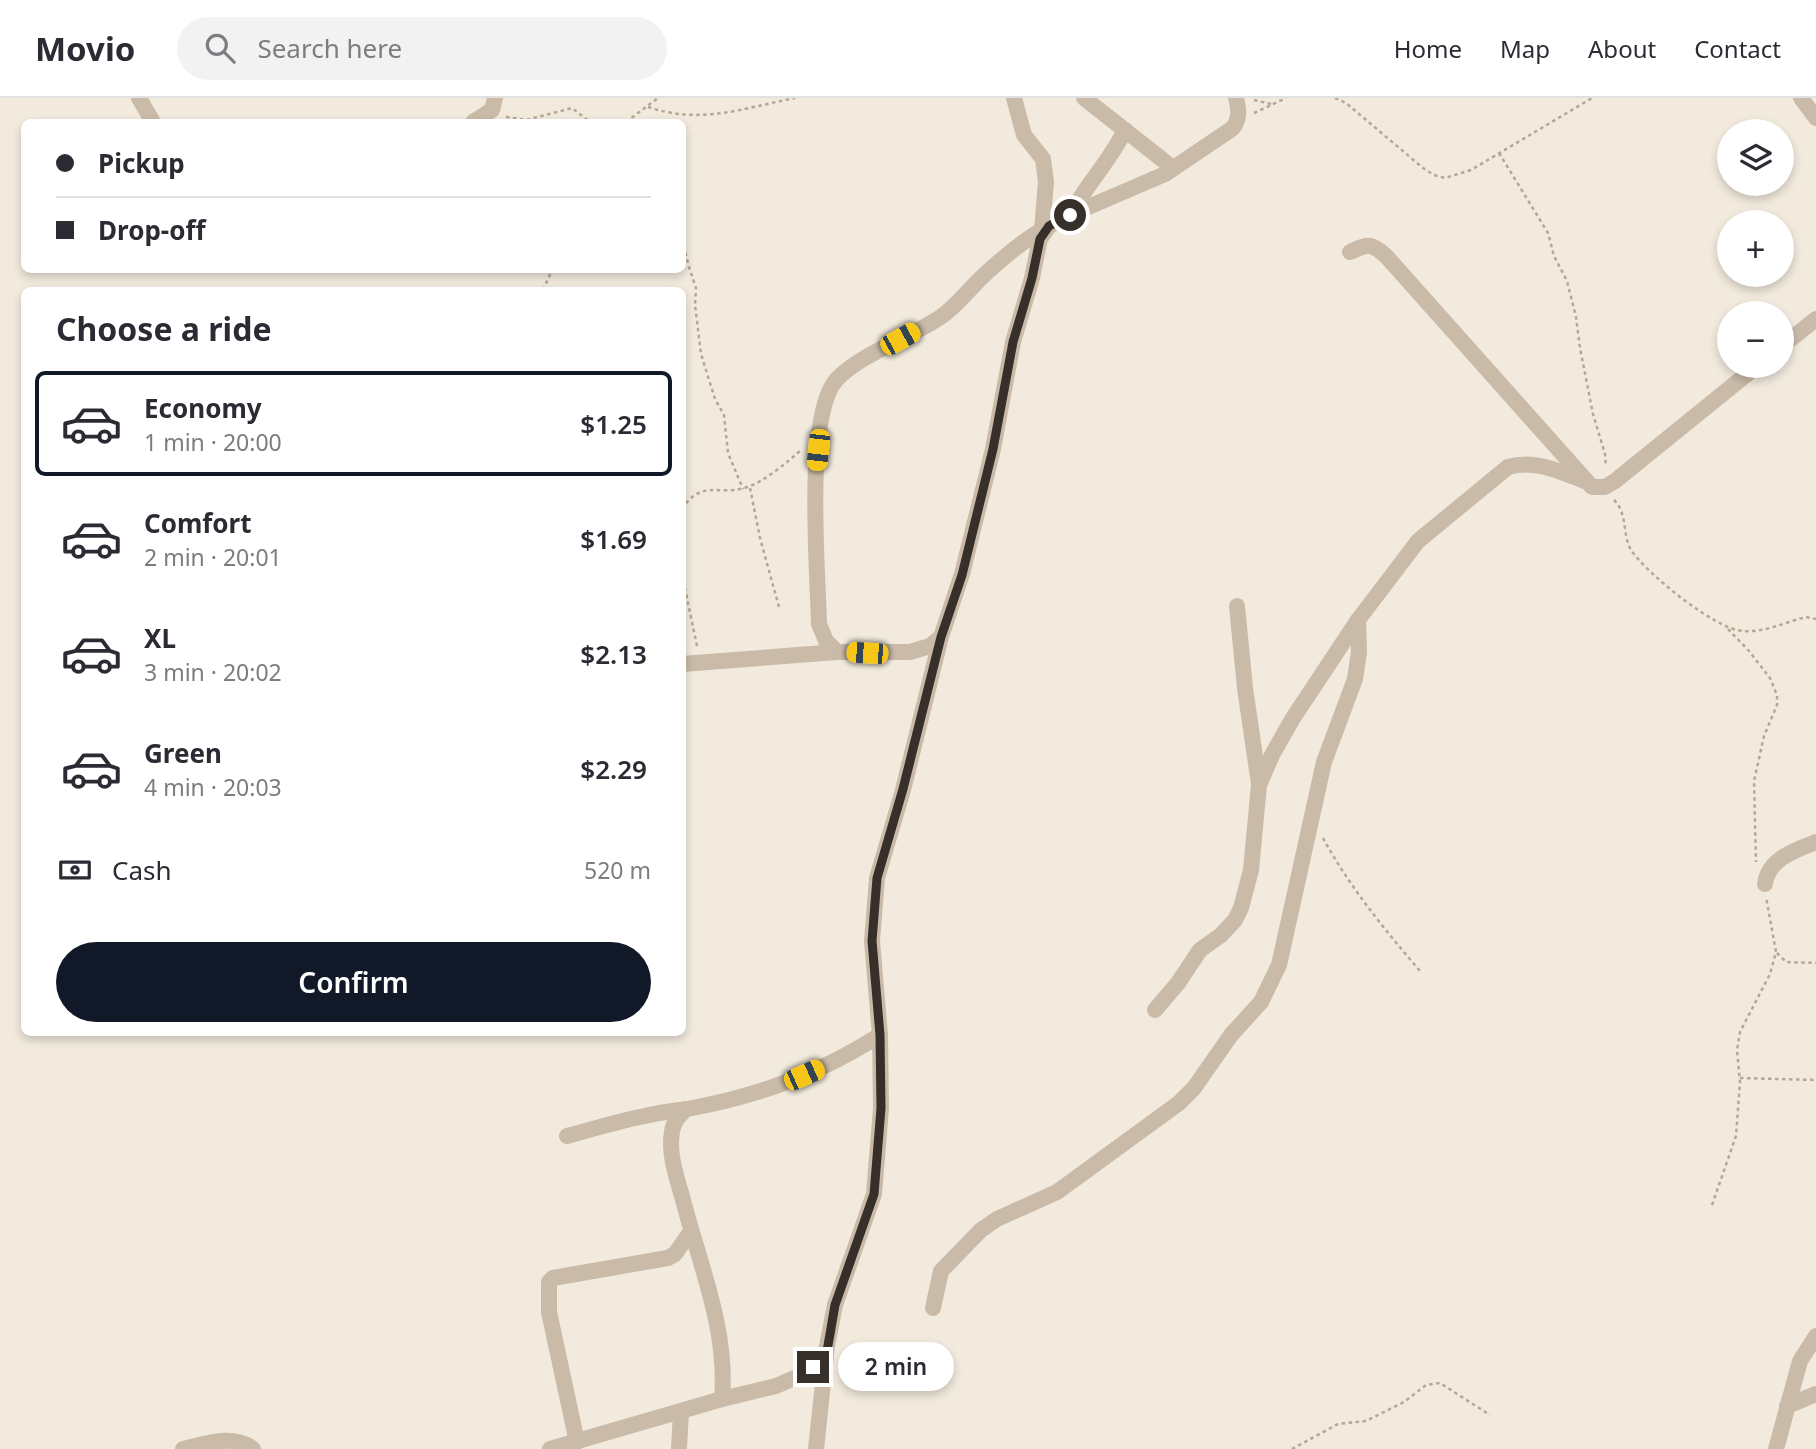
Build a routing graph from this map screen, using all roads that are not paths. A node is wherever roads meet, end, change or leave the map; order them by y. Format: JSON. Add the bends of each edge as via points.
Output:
{"nodes":[{"id":1,"x":139,"y":98,"type":"edge"},
{"id":2,"x":1014,"y":98,"type":"edge"},
{"id":3,"x":1084,"y":98,"type":"edge"},
{"id":4,"x":1236,"y":98,"type":"edge"},
{"id":5,"x":1801,"y":98,"type":"edge"},
{"id":6,"x":495,"y":99,"type":"edge"},
{"id":7,"x":1816,"y":118,"type":"edge"},
{"id":8,"x":151,"y":119,"type":"edge"},
{"id":9,"x":478,"y":119,"type":"edge"},
{"id":10,"x":1125,"y":130,"type":"junction"},
{"id":11,"x":1173,"y":168,"type":"junction"},
{"id":12,"x":1070,"y":215,"type":"junction"},
{"id":13,"x":1045,"y":228,"type":"junction"},
{"id":14,"x":1350,"y":252,"type":"dead end"},
{"id":15,"x":1816,"y":318,"type":"edge"},
{"id":16,"x":1794,"y":336,"type":"edge"},
{"id":17,"x":1741,"y":378,"type":"edge"},
{"id":18,"x":1597,"y":486,"type":"junction"},
{"id":19,"x":1237,"y":606,"type":"dead end"},
{"id":20,"x":1358,"y":620,"type":"junction"},
{"id":21,"x":821,"y":632,"type":"junction"},
{"id":22,"x":941,"y":637,"type":"junction"},
{"id":23,"x":837,"y":652,"type":"junction"},
{"id":24,"x":818,"y":654,"type":"junction"},
{"id":25,"x":686,"y":664,"type":"edge"},
{"id":26,"x":1259,"y":785,"type":"junction"},
{"id":27,"x":1816,"y":842,"type":"edge"},
{"id":28,"x":1765,"y":884,"type":"road end"},
{"id":29,"x":1155,"y":1010,"type":"dead end"},
{"id":30,"x":880,"y":1035,"type":"junction"},
{"id":31,"x":686,"y":1109,"type":"junction"},
{"id":32,"x":567,"y":1136,"type":"dead end"},
{"id":33,"x":691,"y":1231,"type":"junction"},
{"id":34,"x":933,"y":1308,"type":"dead end"},
{"id":35,"x":1816,"y":1336,"type":"edge"},
{"id":36,"x":826,"y":1357,"type":"junction"},
{"id":37,"x":1816,"y":1394,"type":"edge"},
{"id":38,"x":722,"y":1399,"type":"junction"},
{"id":39,"x":1787,"y":1406,"type":"junction"},
{"id":40,"x":681,"y":1411,"type":"junction"},
{"id":41,"x":577,"y":1442,"type":"junction"},
{"id":42,"x":183,"y":1449,"type":"edge"},
{"id":43,"x":253,"y":1449,"type":"edge"},
{"id":44,"x":550,"y":1449,"type":"edge"},
{"id":45,"x":680,"y":1449,"type":"edge"},
{"id":46,"x":816,"y":1449,"type":"edge"},
{"id":47,"x":1776,"y":1449,"type":"edge"}],
"edges":[{"from":1,"to":8,"type":"street"},
{"from":2,"to":13,"type":"street","via":[[1024,135],[1043,159]]},
{"from":3,"to":10,"type":"street"},
{"from":4,"to":11,"type":"street","via":[[1239,111],[1233,128]]},
{"from":5,"to":7,"type":"street"},
{"from":6,"to":9,"type":"street","via":[[492,110]]},
{"from":10,"to":11,"type":"street"},
{"from":10,"to":12,"type":"street"},
{"from":11,"to":12,"type":"street"},
{"from":12,"to":13,"type":"street"},
{"from":13,"to":21,"type":"street","via":[[981,278],[952,308],[855,366],[830,387],[822,409],[814,493]]},
{"from":13,"to":22,"type":"street","via":[[1013,342],[962,575]]},
{"from":14,"to":18,"type":"street","via":[[1367,245],[1385,256]]},
{"from":15,"to":16,"type":"street"},
{"from":17,"to":18,"type":"street","via":[[1639,462]]},
{"from":18,"to":20,"type":"street","via":[[1544,466],[1522,463],[1508,467],[1418,541]]},
{"from":19,"to":26,"type":"street"},
{"from":20,"to":26,"type":"street","via":[[1293,718]]},
{"from":20,"to":34,"type":"street","via":[[1355,679],[1324,762],[1279,965],[1261,1002],[1179,1103],[1057,1192],[981,1230],[941,1271]]},
{"from":21,"to":23,"type":"street"},
{"from":21,"to":24,"type":"street"},
{"from":22,"to":23,"type":"street","via":[[910,652]]},
{"from":22,"to":30,"type":"street","via":[[877,878],[872,941]]},
{"from":23,"to":24,"type":"street"},
{"from":24,"to":25,"type":"street"},
{"from":26,"to":29,"type":"street","via":[[1251,870],[1241,908],[1221,935],[1200,950]]},
{"from":27,"to":28,"type":"street","via":[[1770,867]]},
{"from":30,"to":31,"type":"street","via":[[848,1056],[804,1075]]},
{"from":30,"to":36,"type":"street","via":[[881,1108],[874,1194],[835,1305]]},
{"from":31,"to":32,"type":"street"},
{"from":31,"to":33,"type":"street","via":[[674,1122],[672,1153]]},
{"from":33,"to":38,"type":"street","via":[[717,1322],[724,1363]]},
{"from":33,"to":41,"type":"street","via":[[668,1258],[550,1282],[549,1312]]},
{"from":35,"to":39,"type":"street","via":[[1800,1361]]},
{"from":36,"to":38,"type":"street","via":[[776,1386]]},
{"from":36,"to":46,"type":"street"},
{"from":37,"to":39,"type":"street"},
{"from":38,"to":40,"type":"street"},
{"from":39,"to":47,"type":"street"},
{"from":40,"to":41,"type":"street"},
{"from":40,"to":45,"type":"street"},
{"from":41,"to":44,"type":"street"},
{"from":42,"to":43,"type":"street","via":[[225,1440],[246,1443]]}]}
